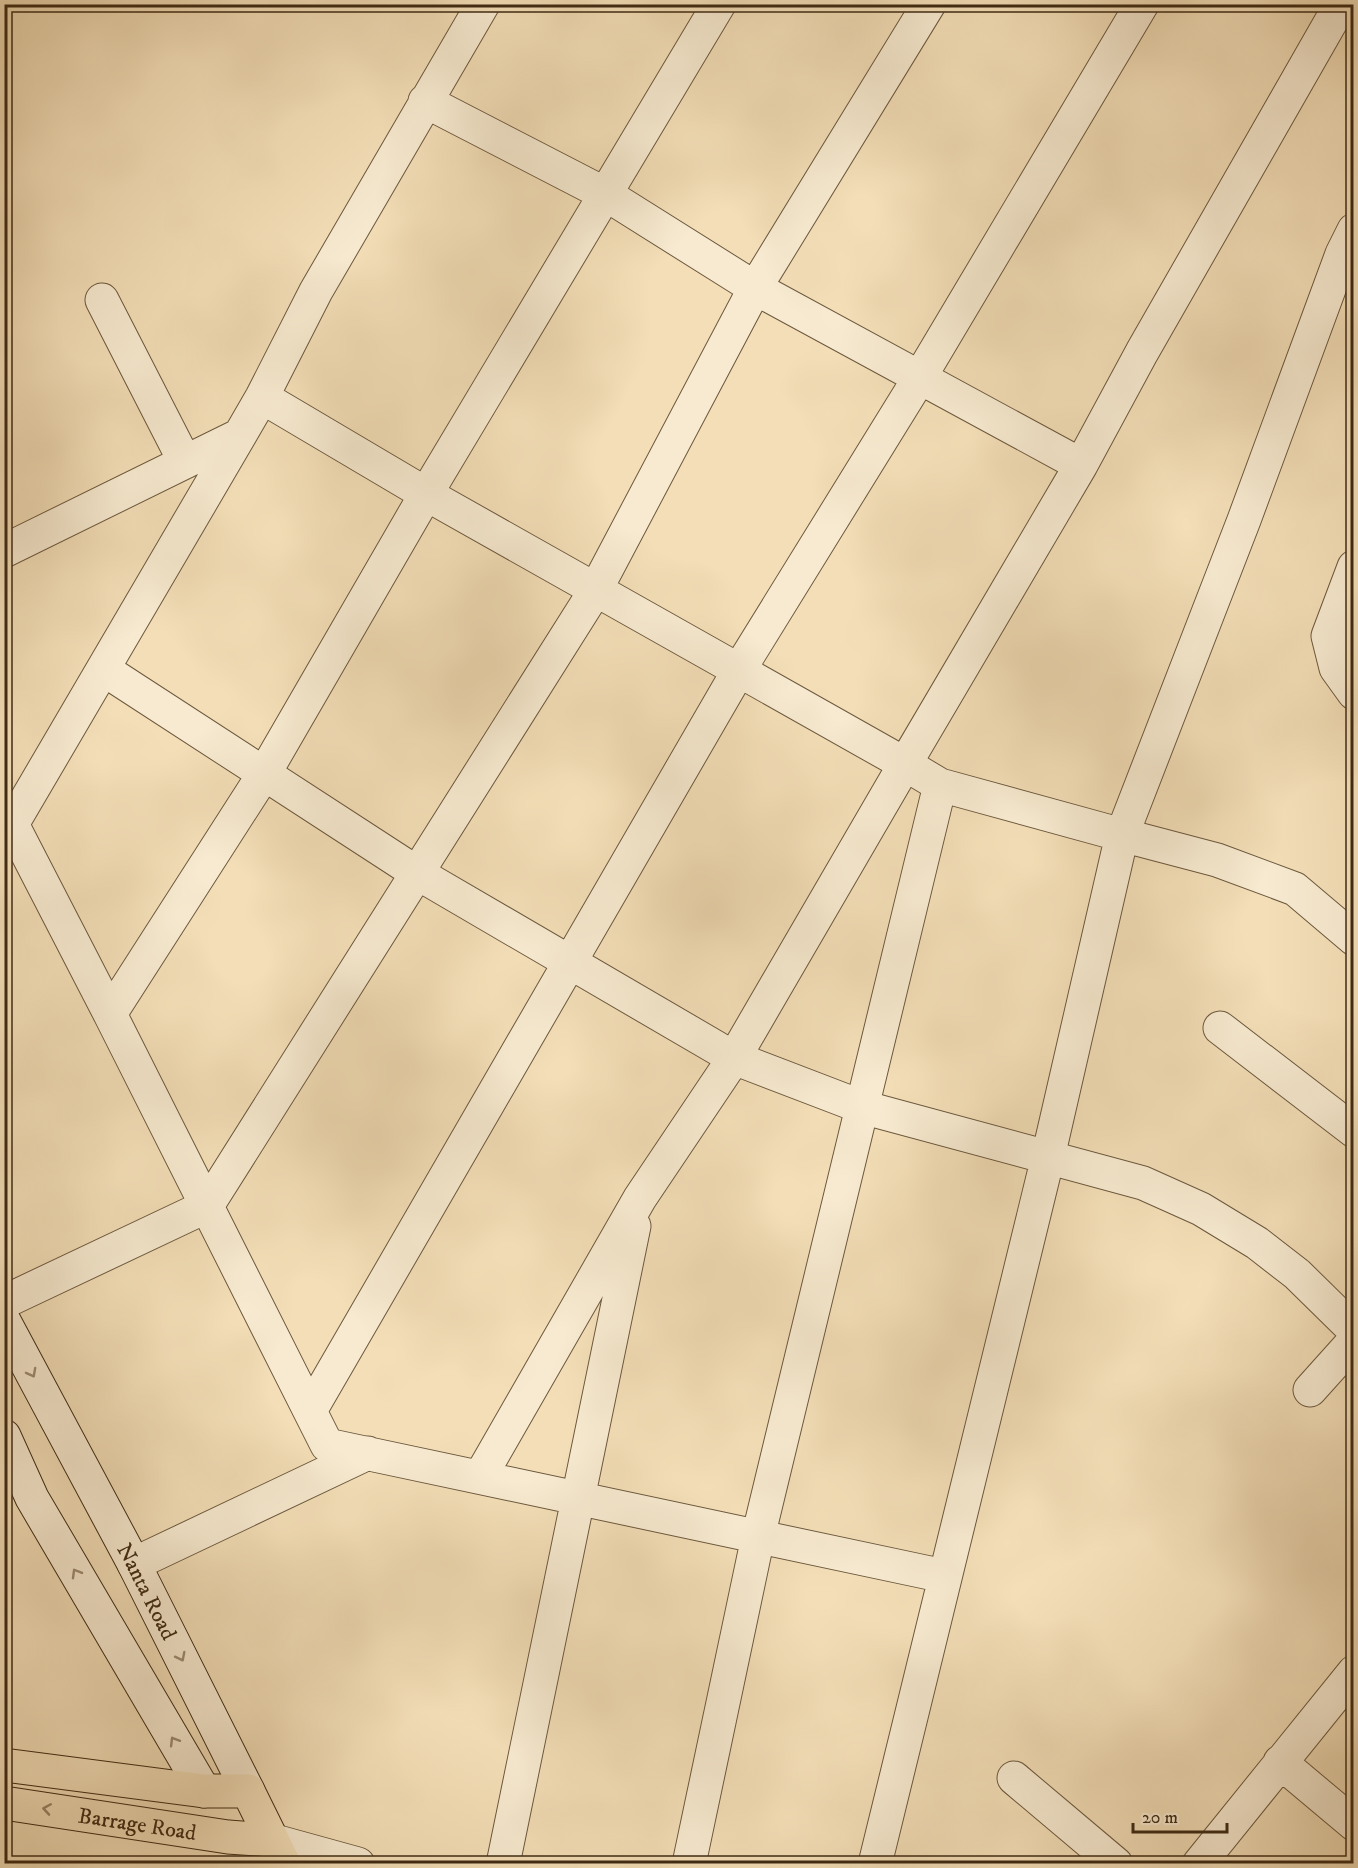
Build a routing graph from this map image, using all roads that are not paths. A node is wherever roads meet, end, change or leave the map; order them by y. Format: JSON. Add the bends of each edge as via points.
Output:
{"nodes":[{"id":1,"x":719,"y":4,"type":"edge"},
{"id":2,"x":929,"y":4,"type":"edge"},
{"id":3,"x":1142,"y":4,"type":"edge"},
{"id":4,"x":1341,"y":4,"type":"edge"},
{"id":5,"x":477,"y":8,"type":"edge"},
{"id":6,"x":425,"y":101,"type":"junction"},
{"id":7,"x":607,"y":195,"type":"junction"},
{"id":8,"x":1353,"y":230,"type":"edge"},
{"id":9,"x":755,"y":288,"type":"junction"},
{"id":10,"x":102,"y":300,"type":"dead end"},
{"id":11,"x":920,"y":377,"type":"junction"},
{"id":12,"x":262,"y":397,"type":"junction"},
{"id":13,"x":240,"y":435,"type":"junction"},
{"id":14,"x":185,"y":462,"type":"junction"},
{"id":15,"x":1081,"y":465,"type":"junction"},
{"id":16,"x":426,"y":494,"type":"junction"},
{"id":17,"x":4,"y":551,"type":"edge"},
{"id":18,"x":1353,"y":567,"type":"edge"},
{"id":19,"x":595,"y":591,"type":"junction"},
{"id":20,"x":1341,"y":633,"type":"edge"},
{"id":21,"x":103,"y":669,"type":"junction"},
{"id":22,"x":739,"y":670,"type":"junction"},
{"id":23,"x":1353,"y":693,"type":"edge"},
{"id":24,"x":905,"y":764,"type":"junction"},
{"id":25,"x":264,"y":774,"type":"junction"},
{"id":26,"x":940,"y":785,"type":"junction"},
{"id":27,"x":8,"y":831,"type":"edge"},
{"id":28,"x":1122,"y":835,"type":"junction"},
{"id":29,"x":417,"y":873,"type":"junction"},
{"id":30,"x":1353,"y":939,"type":"edge"},
{"id":31,"x":571,"y":961,"type":"junction"},
{"id":32,"x":110,"y":1014,"type":"junction"},
{"id":33,"x":1220,"y":1028,"type":"dead end"},
{"id":34,"x":734,"y":1058,"type":"junction"},
{"id":35,"x":862,"y":1107,"type":"junction"},
{"id":36,"x":1353,"y":1131,"type":"edge"},
{"id":37,"x":1048,"y":1157,"type":"junction"},
{"id":38,"x":640,"y":1198,"type":"junction"},
{"id":39,"x":207,"y":1206,"type":"junction"},
{"id":40,"x":4,"y":1302,"type":"edge"},
{"id":41,"x":4,"y":1321,"type":"edge"},
{"id":42,"x":1353,"y":1330,"type":"edge"},
{"id":43,"x":1353,"y":1341,"type":"edge"},
{"id":44,"x":1311,"y":1390,"type":"dead end"},
{"id":45,"x":310,"y":1411,"type":"junction"},
{"id":46,"x":4,"y":1436,"type":"edge"},
{"id":47,"x":368,"y":1453,"type":"junction"},
{"id":48,"x":480,"y":1478,"type":"junction"},
{"id":49,"x":578,"y":1498,"type":"junction"},
{"id":50,"x":758,"y":1537,"type":"junction"},
{"id":51,"x":134,"y":1564,"type":"junction"},
{"id":52,"x":944,"y":1576,"type":"junction"},
{"id":53,"x":1353,"y":1672,"type":"edge"},
{"id":54,"x":1280,"y":1762,"type":"junction"},
{"id":55,"x":4,"y":1765,"type":"edge"},
{"id":56,"x":1014,"y":1778,"type":"dead end"},
{"id":57,"x":204,"y":1791,"type":"junction"},
{"id":58,"x":248,"y":1791,"type":"junction"},
{"id":59,"x":4,"y":1803,"type":"edge"},
{"id":60,"x":1353,"y":1824,"type":"edge"},
{"id":61,"x":236,"y":1850,"type":"edge"},
{"id":62,"x":278,"y":1852,"type":"edge"},
{"id":63,"x":358,"y":1863,"type":"edge"},
{"id":64,"x":503,"y":1863,"type":"edge"},
{"id":65,"x":689,"y":1863,"type":"edge"},
{"id":66,"x":874,"y":1863,"type":"edge"},
{"id":67,"x":1116,"y":1863,"type":"edge"},
{"id":68,"x":1198,"y":1863,"type":"edge"}],
"edges":[{"from":1,"to":7,"type":"street"},
{"from":2,"to":9,"type":"street"},
{"from":3,"to":11,"type":"street"},
{"from":4,"to":15,"type":"street"},
{"from":5,"to":6,"type":"street"},
{"from":6,"to":7,"type":"street"},
{"from":6,"to":12,"type":"street","via":[[316,291]]},
{"from":7,"to":9,"type":"street"},
{"from":7,"to":16,"type":"street"},
{"from":8,"to":28,"type":"street"},
{"from":9,"to":11,"type":"street"},
{"from":9,"to":19,"type":"street"},
{"from":10,"to":14,"type":"street"},
{"from":11,"to":15,"type":"street"},
{"from":11,"to":22,"type":"street"},
{"from":12,"to":13,"type":"street"},
{"from":12,"to":16,"type":"street"},
{"from":13,"to":14,"type":"street"},
{"from":13,"to":21,"type":"street"},
{"from":14,"to":17,"type":"street"},
{"from":15,"to":24,"type":"street"},
{"from":16,"to":19,"type":"street"},
{"from":16,"to":25,"type":"street"},
{"from":18,"to":20,"type":"street"},
{"from":19,"to":22,"type":"street"},
{"from":19,"to":29,"type":"street"},
{"from":20,"to":23,"type":"street","via":[[1336,668]]},
{"from":21,"to":25,"type":"street"},
{"from":21,"to":27,"type":"street"},
{"from":22,"to":24,"type":"street"},
{"from":22,"to":31,"type":"street"},
{"from":24,"to":26,"type":"street"},
{"from":24,"to":34,"type":"street"},
{"from":25,"to":29,"type":"street"},
{"from":25,"to":32,"type":"street"},
{"from":26,"to":28,"type":"street"},
{"from":26,"to":35,"type":"street"},
{"from":27,"to":32,"type":"street"},
{"from":28,"to":30,"type":"street","via":[[1217,860],[1295,889]]},
{"from":28,"to":37,"type":"street"},
{"from":29,"to":31,"type":"street"},
{"from":29,"to":39,"type":"street"},
{"from":31,"to":34,"type":"street"},
{"from":31,"to":45,"type":"street"},
{"from":32,"to":39,"type":"street"},
{"from":33,"to":36,"type":"street"},
{"from":34,"to":35,"type":"street"},
{"from":34,"to":38,"type":"street"},
{"from":35,"to":37,"type":"street"},
{"from":35,"to":50,"type":"street"},
{"from":37,"to":42,"type":"street","via":[[1143,1183],[1201,1209],[1257,1243],[1297,1275]]},
{"from":37,"to":52,"type":"street"},
{"from":38,"to":48,"type":"street"},
{"from":38,"to":49,"type":"street"},
{"from":39,"to":40,"type":"street"},
{"from":39,"to":45,"type":"street"},
{"from":41,"to":51,"type":"street","name":"Nanta Road","one_way":true},
{"from":43,"to":44,"type":"street"},
{"from":45,"to":47,"type":"street","via":[[327,1445]]},
{"from":57,"to":46,"type":"street","one_way":true,"via":[[32,1498]]},
{"from":47,"to":48,"type":"street"},
{"from":47,"to":51,"type":"street"},
{"from":48,"to":49,"type":"street"},
{"from":49,"to":50,"type":"street"},
{"from":49,"to":64,"type":"street"},
{"from":50,"to":52,"type":"street"},
{"from":50,"to":65,"type":"street"},
{"from":51,"to":58,"type":"street","name":"Nanta Road","one_way":true},
{"from":52,"to":66,"type":"street"},
{"from":53,"to":54,"type":"street"},
{"from":54,"to":60,"type":"street"},
{"from":54,"to":68,"type":"street"},
{"from":55,"to":57,"type":"main road","name":"Barrage Road"},
{"from":56,"to":67,"type":"street"},
{"from":57,"to":58,"type":"main road","name":"Barrage Road"},
{"from":57,"to":61,"type":"main road"},
{"from":58,"to":62,"type":"main road","name":"Nanta Road"},
{"from":61,"to":59,"type":"main road","name":"Barrage Road","one_way":true},
{"from":61,"to":62,"type":"main road","name":"Barrage Road"},
{"from":62,"to":63,"type":"street"}]}
